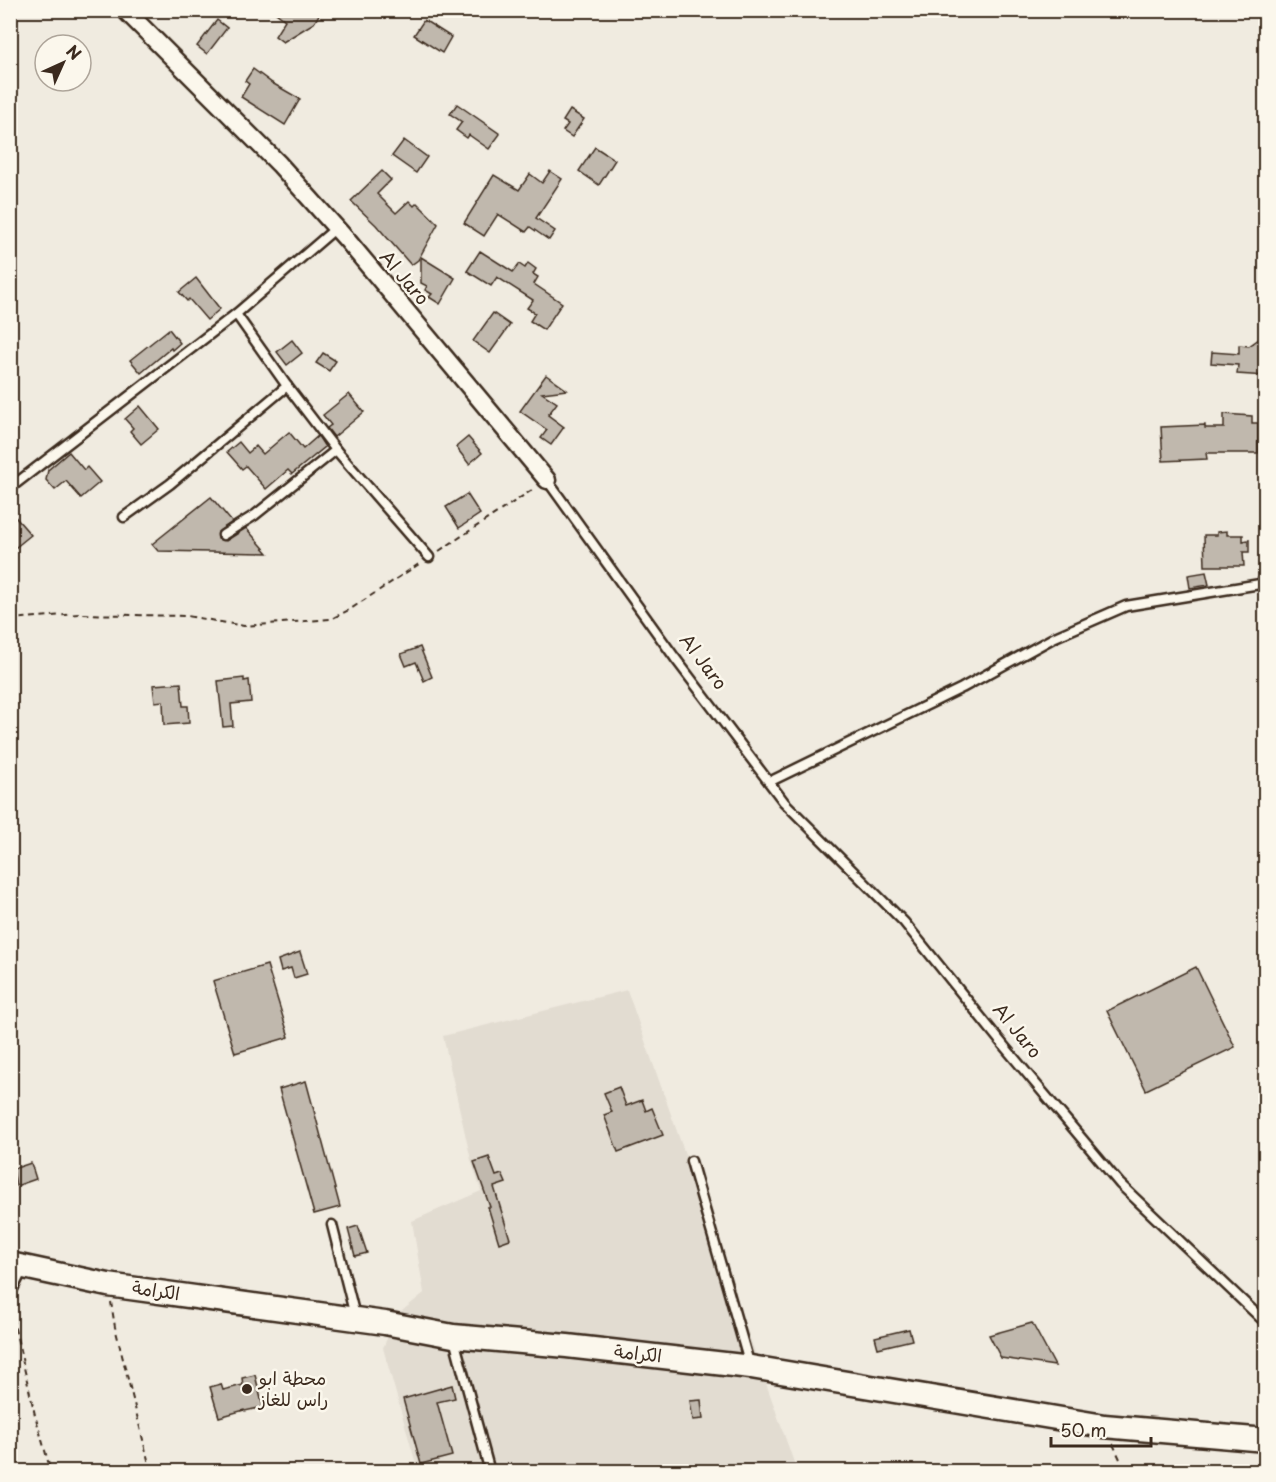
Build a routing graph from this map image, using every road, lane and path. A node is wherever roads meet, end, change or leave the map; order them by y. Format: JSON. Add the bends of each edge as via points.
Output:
{"nodes":[{"id":1,"x":125,"y":10,"type":"edge"},
{"id":2,"x":336,"y":228,"type":"junction"},
{"id":3,"x":236,"y":314,"type":"junction"},
{"id":4,"x":287,"y":386,"type":"junction"},
{"id":5,"x":336,"y":450,"type":"junction"},
{"id":6,"x":547,"y":480,"type":"junction"},
{"id":7,"x":10,"y":488,"type":"edge"},
{"id":8,"x":124,"y":517,"type":"dead end"},
{"id":9,"x":223,"y":536,"type":"dead end"},
{"id":10,"x":429,"y":557,"type":"junction"},
{"id":11,"x":1266,"y":583,"type":"edge"},
{"id":12,"x":10,"y":619,"type":"edge"},
{"id":13,"x":769,"y":782,"type":"junction"},
{"id":14,"x":691,"y":1161,"type":"dead end"},
{"id":15,"x":332,"y":1225,"type":"dead end"},
{"id":16,"x":14,"y":1272,"type":"edge"},
{"id":17,"x":108,"y":1285,"type":"junction"},
{"id":18,"x":10,"y":1307,"type":"edge"},
{"id":19,"x":356,"y":1319,"type":"junction"},
{"id":20,"x":1266,"y":1323,"type":"edge"},
{"id":21,"x":453,"y":1336,"type":"junction"},
{"id":22,"x":751,"y":1366,"type":"junction"},
{"id":23,"x":1104,"y":1425,"type":"junction"},
{"id":24,"x":1266,"y":1440,"type":"edge"},
{"id":25,"x":51,"y":1472,"type":"edge"},
{"id":26,"x":151,"y":1472,"type":"edge"},
{"id":27,"x":490,"y":1472,"type":"edge"},
{"id":28,"x":1126,"y":1472,"type":"edge"}],
"edges":[{"from":1,"to":2,"type":"street","name":"Al Jaro","via":[[279,164]]},
{"from":2,"to":3,"type":"lane"},
{"from":2,"to":6,"type":"street","name":"Al Jaro"},
{"from":3,"to":4,"type":"lane"},
{"from":3,"to":7,"type":"lane"},
{"from":4,"to":5,"type":"lane"},
{"from":4,"to":8,"type":"lane","via":[[170,484]]},
{"from":5,"to":9,"type":"lane"},
{"from":5,"to":10,"type":"lane"},
{"from":6,"to":10,"type":"path"},
{"from":6,"to":13,"type":"lane","name":"Al Jaro"},
{"from":10,"to":12,"type":"path","via":[[331,619],[244,626],[187,616],[79,614]]},
{"from":11,"to":13,"type":"lane","via":[[1126,606],[1055,637],[962,688]]},
{"from":13,"to":20,"type":"lane","name":"Al Jaro","via":[[784,802],[904,922],[1120,1184]]},
{"from":14,"to":22,"type":"lane"},
{"from":15,"to":19,"type":"lane"},
{"from":16,"to":17,"type":"main road","name":"الكرامة"},
{"from":17,"to":19,"type":"main road","name":"الكرامة"},
{"from":17,"to":26,"type":"path"},
{"from":18,"to":25,"type":"path"},
{"from":19,"to":21,"type":"main road","name":"الكرامة"},
{"from":21,"to":22,"type":"main road","name":"الكرامة"},
{"from":21,"to":27,"type":"lane"},
{"from":22,"to":23,"type":"main road","name":"الكرامة"},
{"from":23,"to":24,"type":"main road","name":"الكرامة"},
{"from":23,"to":28,"type":"path"}]}
